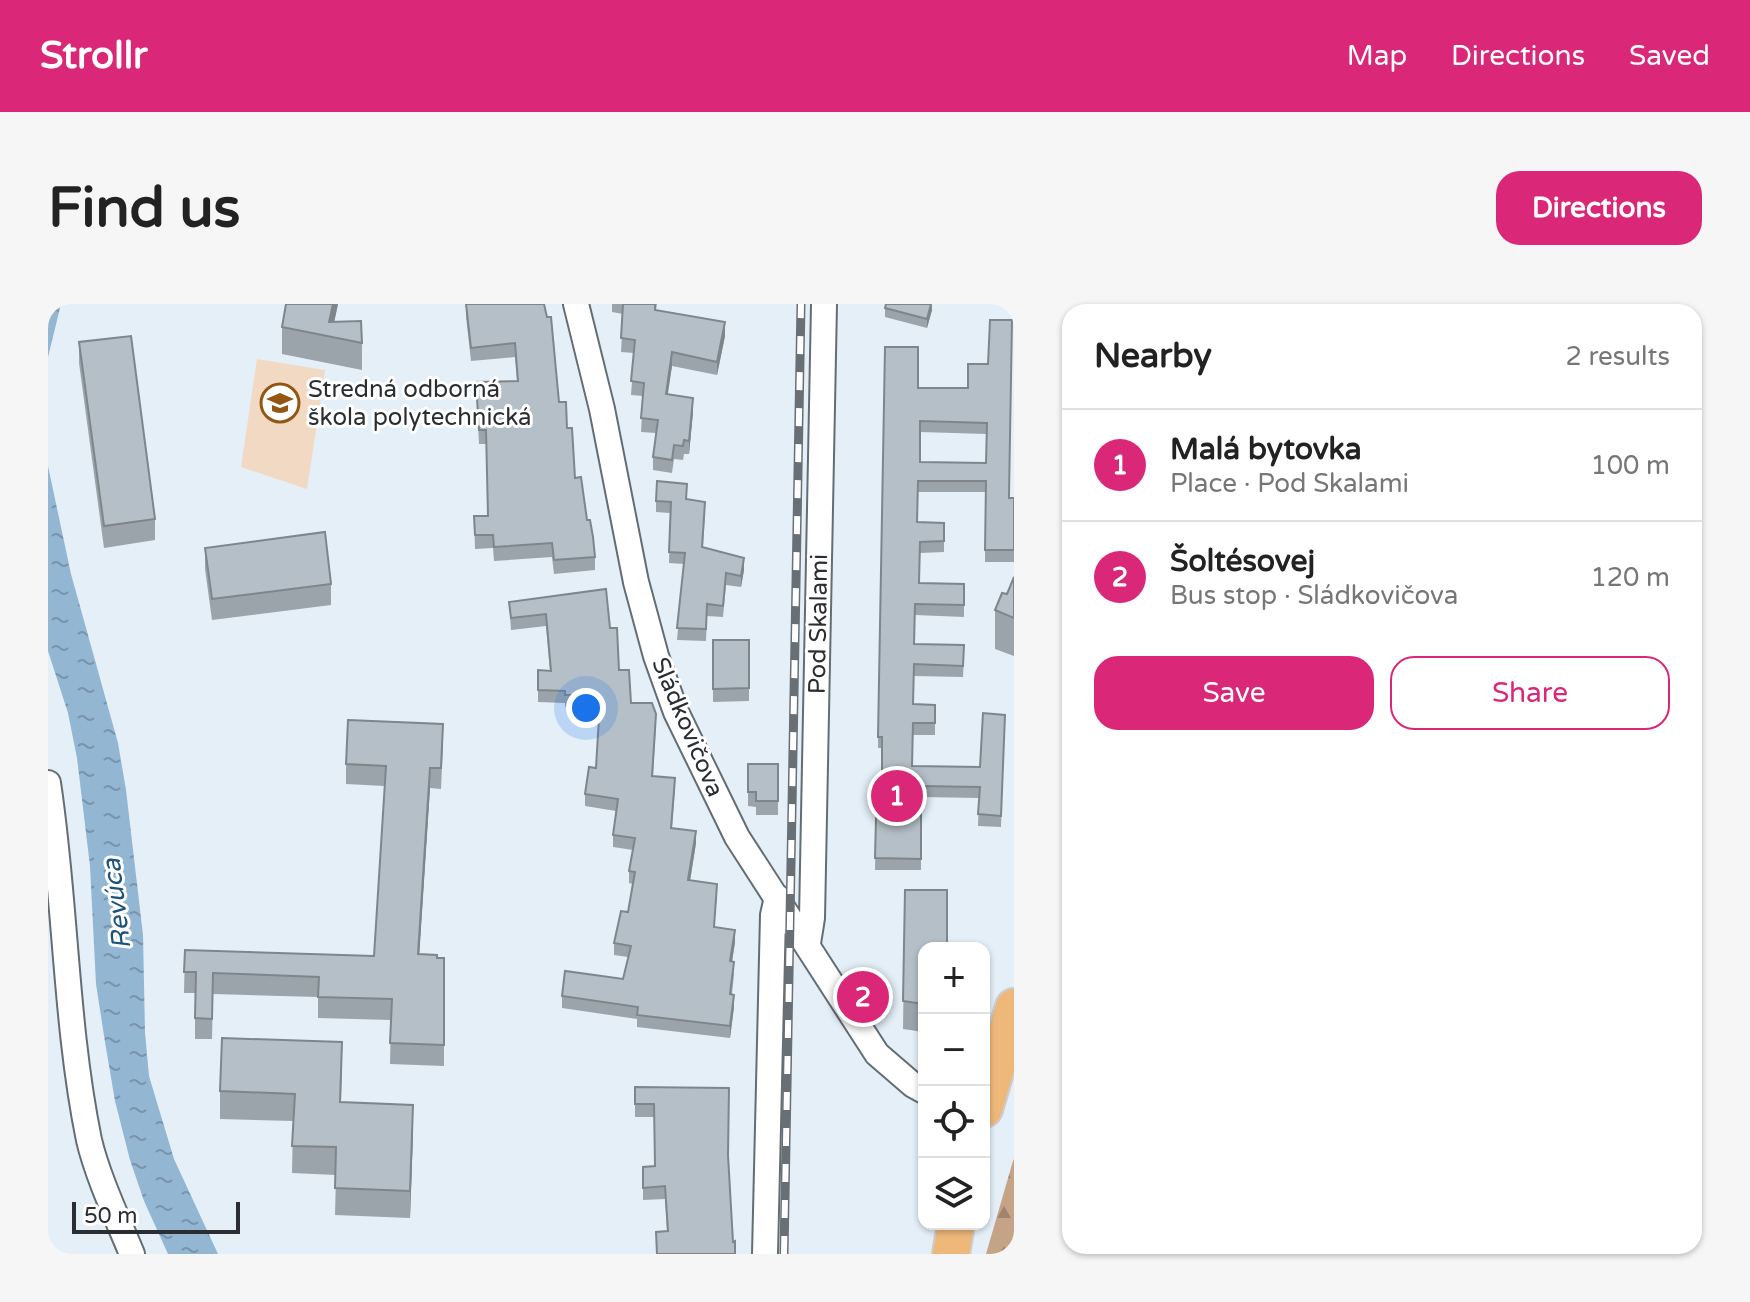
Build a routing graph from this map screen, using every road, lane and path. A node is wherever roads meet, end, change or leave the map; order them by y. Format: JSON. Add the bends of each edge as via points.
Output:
{"nodes":[{"id":1,"x":576,"y":304,"type":"edge"},
{"id":2,"x":824,"y":304,"type":"edge"},
{"id":3,"x":48,"y":783,"type":"edge"},
{"id":4,"x":777,"y":897,"type":"junction"},
{"id":5,"x":808,"y":943,"type":"junction"},
{"id":6,"x":1014,"y":1007,"type":"edge"},
{"id":7,"x":918,"y":1088,"type":"edge"},
{"id":8,"x":990,"y":1089,"type":"edge"},
{"id":9,"x":955,"y":1230,"type":"edge"},
{"id":10,"x":132,"y":1254,"type":"edge"},
{"id":11,"x":765,"y":1254,"type":"edge"},
{"id":12,"x":951,"y":1254,"type":"edge"}],
"edges":[{"from":1,"to":4,"type":"street","name":"Sládkovičova","via":[[656,656],[706,777]]},
{"from":2,"to":5,"type":"street","name":"Pod Skalami"},
{"from":3,"to":10,"type":"street","via":[[90,1143]]},
{"from":4,"to":5,"type":"street","name":"Sládkovičova"},
{"from":4,"to":11,"type":"street"},
{"from":5,"to":7,"type":"street","name":"Sládkovičova","via":[[877,1054]]},
{"from":6,"to":8,"type":"main road"},
{"from":9,"to":12,"type":"main road"}]}
